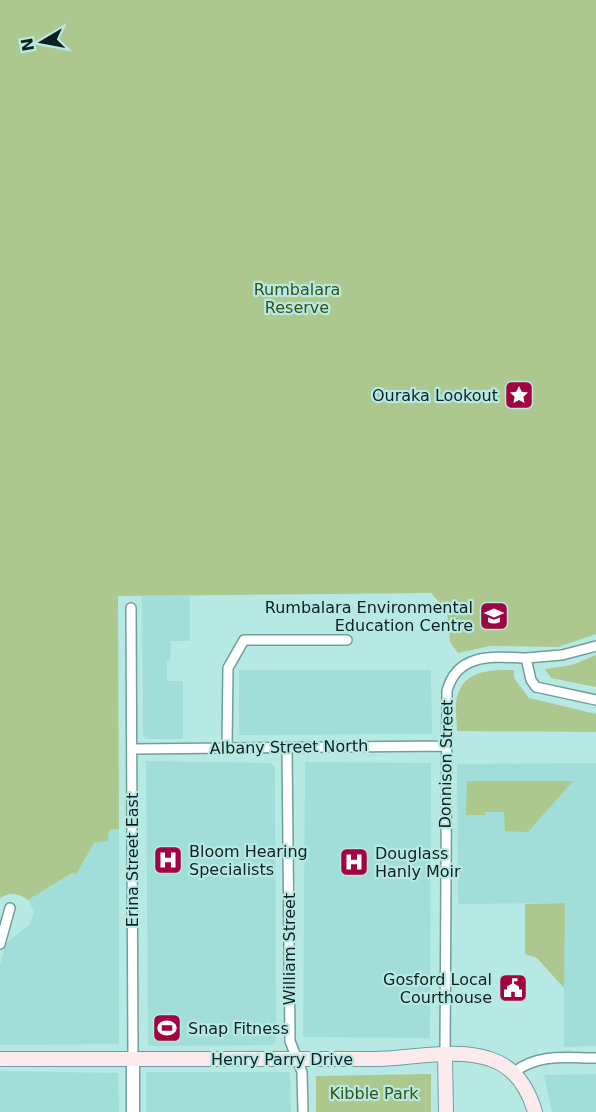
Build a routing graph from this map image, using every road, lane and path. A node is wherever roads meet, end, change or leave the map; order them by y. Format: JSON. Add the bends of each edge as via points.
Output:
{"nodes":[{"id":1,"x":131,"y":608,"type":"dead end"},
{"id":2,"x":347,"y":640,"type":"dead end"},
{"id":3,"x":596,"y":646,"type":"edge"},
{"id":4,"x":526,"y":658,"type":"junction"},
{"id":5,"x":596,"y":700,"type":"edge"},
{"id":6,"x":446,"y":746,"type":"junction"},
{"id":7,"x":227,"y":747,"type":"junction"},
{"id":8,"x":287,"y":747,"type":"junction"},
{"id":9,"x":132,"y":749,"type":"junction"},
{"id":10,"x":10,"y":909,"type":"dead end"},
{"id":11,"x":0,"y":944,"type":"edge"},
{"id":12,"x":445,"y":1055,"type":"junction"},
{"id":13,"x":596,"y":1058,"type":"edge"},
{"id":14,"x":0,"y":1059,"type":"edge"},
{"id":15,"x":297,"y":1059,"type":"junction"},
{"id":16,"x":133,"y":1060,"type":"junction"},
{"id":17,"x":513,"y":1072,"type":"junction"},
{"id":18,"x":133,"y":1112,"type":"edge"},
{"id":19,"x":303,"y":1112,"type":"edge"},
{"id":20,"x":446,"y":1112,"type":"edge"},
{"id":21,"x":535,"y":1112,"type":"edge"}],
"edges":[{"from":1,"to":9,"type":"street","name":"Erina Street East"},
{"from":2,"to":7,"type":"street","via":[[244,640],[228,668]]},
{"from":3,"to":4,"type":"street","name":"Donnison Street","via":[[562,656]]},
{"from":4,"to":5,"type":"street","via":[[536,687]]},
{"from":4,"to":6,"type":"street","name":"Donnison Street","via":[[479,658],[455,672],[447,691]]},
{"from":6,"to":8,"type":"street","name":"Albany Street North"},
{"from":6,"to":12,"type":"street","name":"Donnison Street"},
{"from":7,"to":8,"type":"street","name":"Albany Street North"},
{"from":7,"to":9,"type":"street","name":"Albany Street North"},
{"from":8,"to":15,"type":"street","name":"William Street","via":[[290,1041]]},
{"from":9,"to":16,"type":"street","name":"Erina Street East"},
{"from":10,"to":11,"type":"street"},
{"from":12,"to":15,"type":"main road","name":"Henry Parry Drive"},
{"from":12,"to":17,"type":"main road","name":"Henry Parry Drive","via":[[489,1058]]},
{"from":12,"to":20,"type":"main road","name":"Donnison Street"},
{"from":13,"to":17,"type":"street","via":[[539,1059]]},
{"from":14,"to":16,"type":"main road","name":"Henry Parry Drive"},
{"from":15,"to":16,"type":"main road","name":"Henry Parry Drive"},
{"from":15,"to":19,"type":"street","name":"William Street","via":[[303,1077]]},
{"from":16,"to":18,"type":"street","name":"Erina Street East"},
{"from":17,"to":21,"type":"main road","name":"Henry Parry Drive","via":[[526,1089]]}]}
